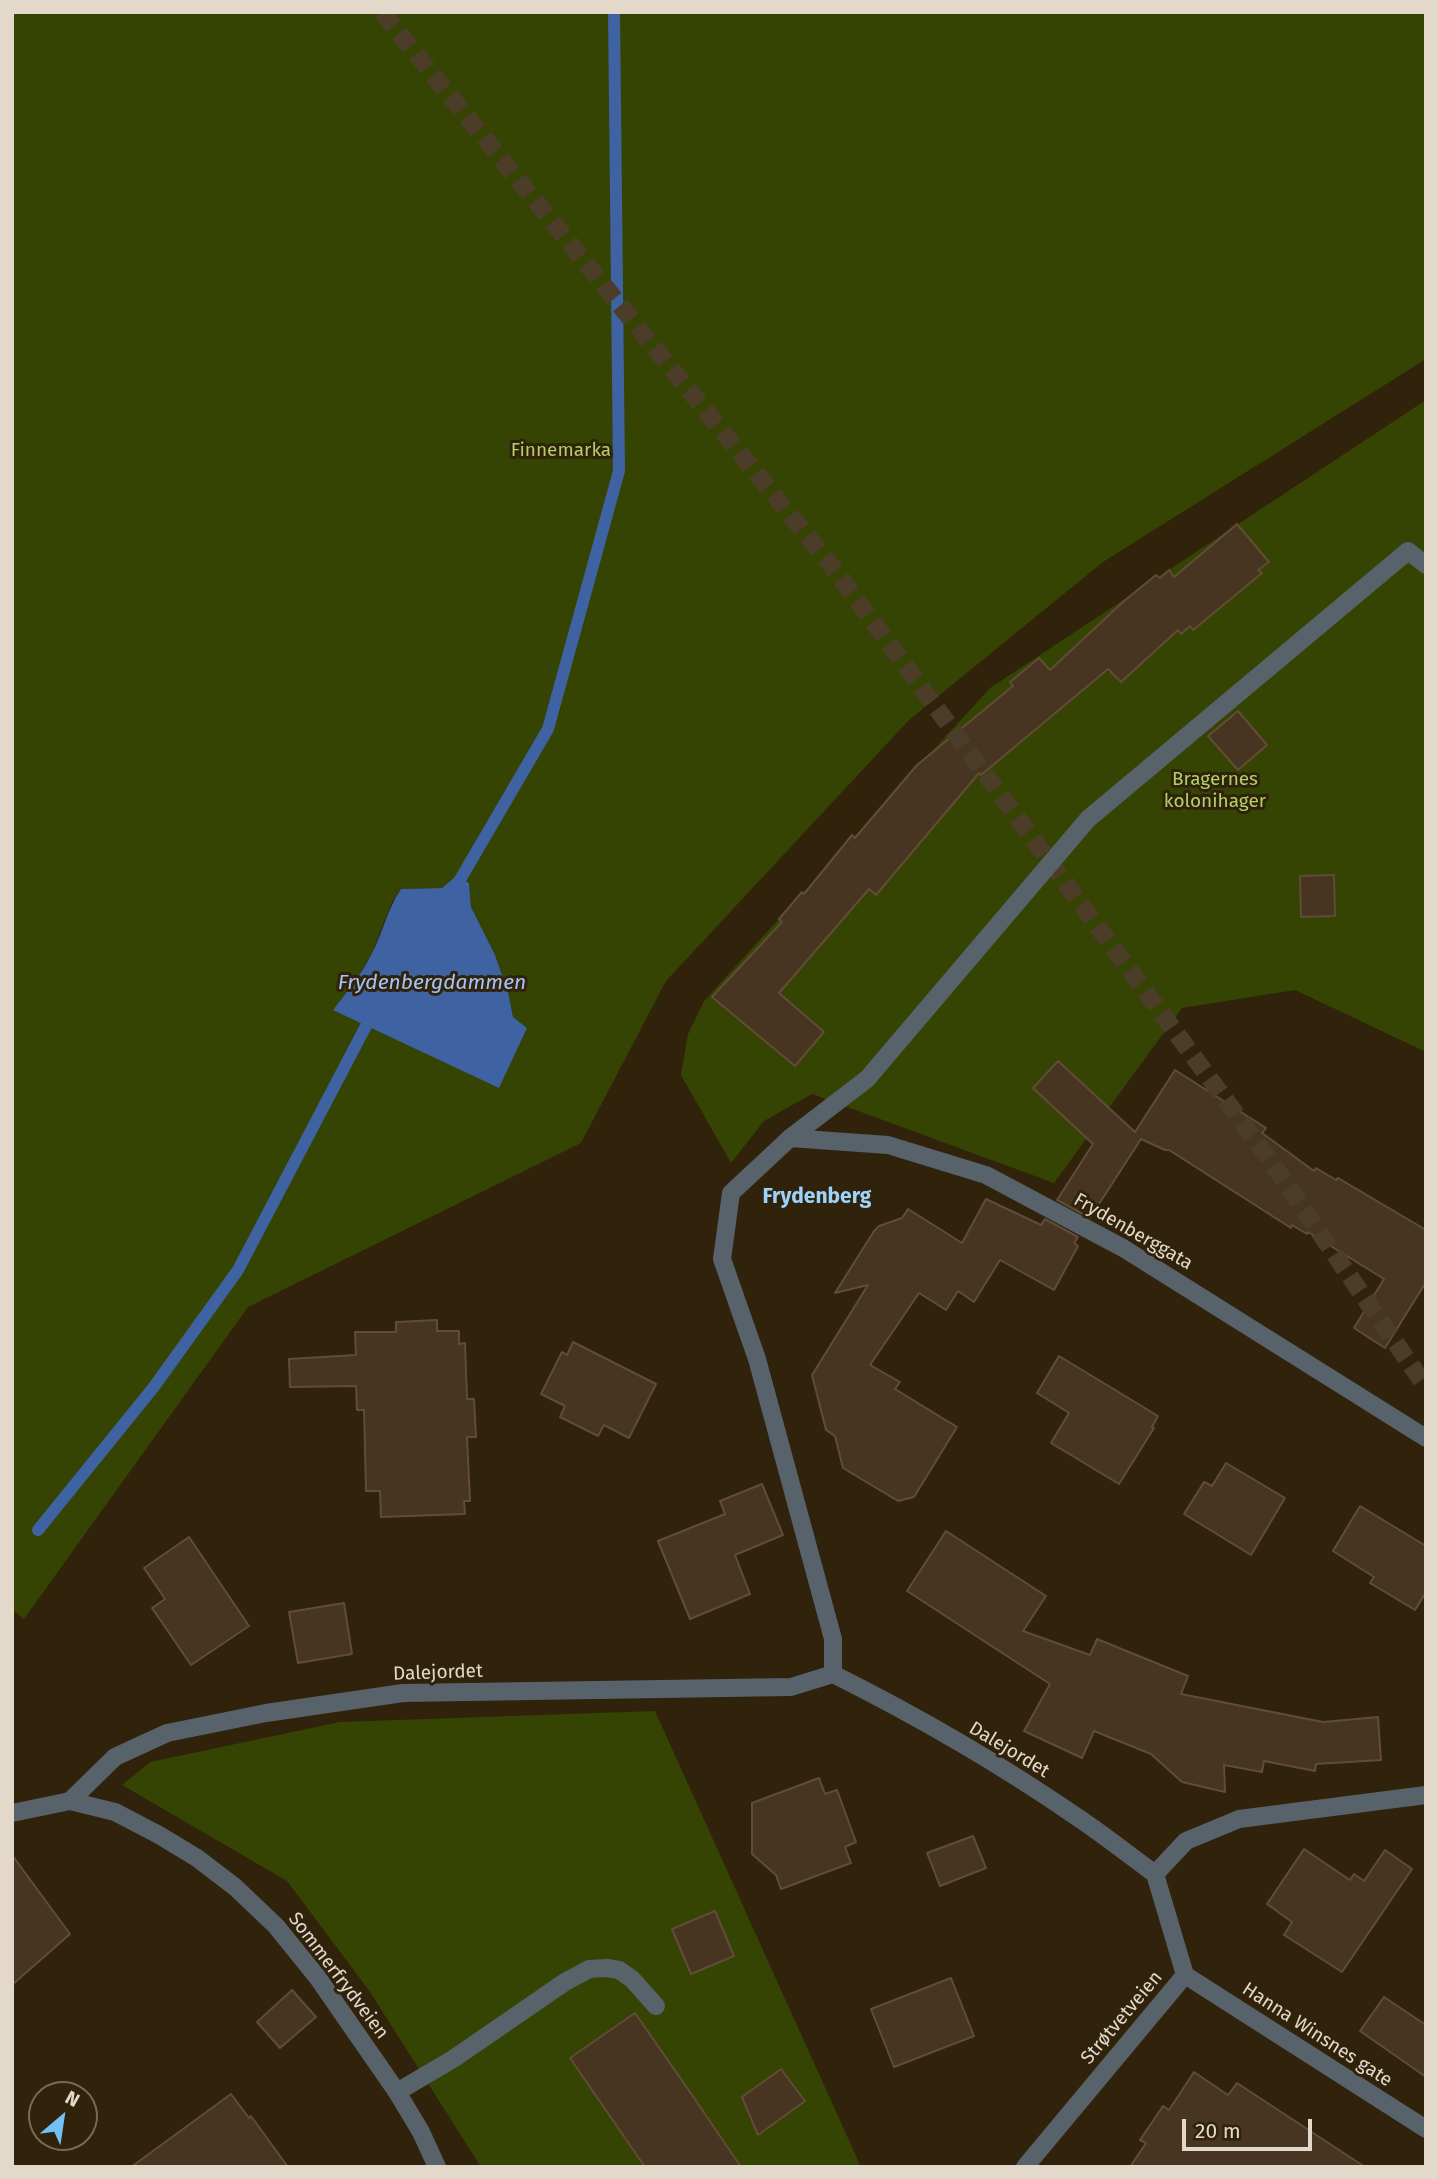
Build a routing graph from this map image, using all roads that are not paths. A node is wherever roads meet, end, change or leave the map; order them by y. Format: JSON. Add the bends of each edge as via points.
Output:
{"nodes":[{"id":1,"x":1426,"y":565,"type":"edge"},
{"id":2,"x":790,"y":1138,"type":"junction"},
{"id":3,"x":1426,"y":1438,"type":"edge"},
{"id":4,"x":833,"y":1674,"type":"junction"},
{"id":5,"x":1426,"y":1795,"type":"edge"},
{"id":6,"x":70,"y":1801,"type":"junction"},
{"id":7,"x":12,"y":1813,"type":"edge"},
{"id":8,"x":1155,"y":1874,"type":"junction"},
{"id":9,"x":1185,"y":1975,"type":"junction"},
{"id":10,"x":656,"y":2006,"type":"dead end"},
{"id":11,"x":397,"y":2092,"type":"junction"},
{"id":12,"x":1426,"y":2129,"type":"edge"},
{"id":13,"x":437,"y":2167,"type":"edge"},
{"id":14,"x":1025,"y":2167,"type":"edge"}],
"edges":[{"from":1,"to":2,"type":"street","via":[[1408,551],[1088,819],[867,1079]]},
{"from":2,"to":3,"type":"street","name":"Frydenberggata","via":[[888,1145],[986,1175],[1123,1248]]},
{"from":2,"to":4,"type":"street","via":[[731,1193],[722,1259],[757,1359],[833,1639]]},
{"from":4,"to":6,"type":"street","name":"Dalejordet","via":[[791,1688],[403,1693],[266,1713],[167,1733],[115,1757]]},
{"from":4,"to":8,"type":"street","name":"Dalejordet","via":[[1014,1776]]},
{"from":5,"to":8,"type":"street","via":[[1239,1819],[1186,1841]]},
{"from":6,"to":7,"type":"street","name":"Sommerfrydveien"},
{"from":6,"to":11,"type":"street","name":"Sommerfrydveien","via":[[115,1812],[148,1829],[235,1887],[276,1926],[318,1979]]},
{"from":8,"to":9,"type":"street","name":"Strøtvetveien"},
{"from":9,"to":12,"type":"street","name":"Hanna Winsnes gate"},
{"from":9,"to":14,"type":"street","name":"Strøtvetveien"},
{"from":10,"to":11,"type":"street","via":[[619,1970],[589,1969]]},
{"from":11,"to":13,"type":"street","name":"Sommerfrydveien"}]}
